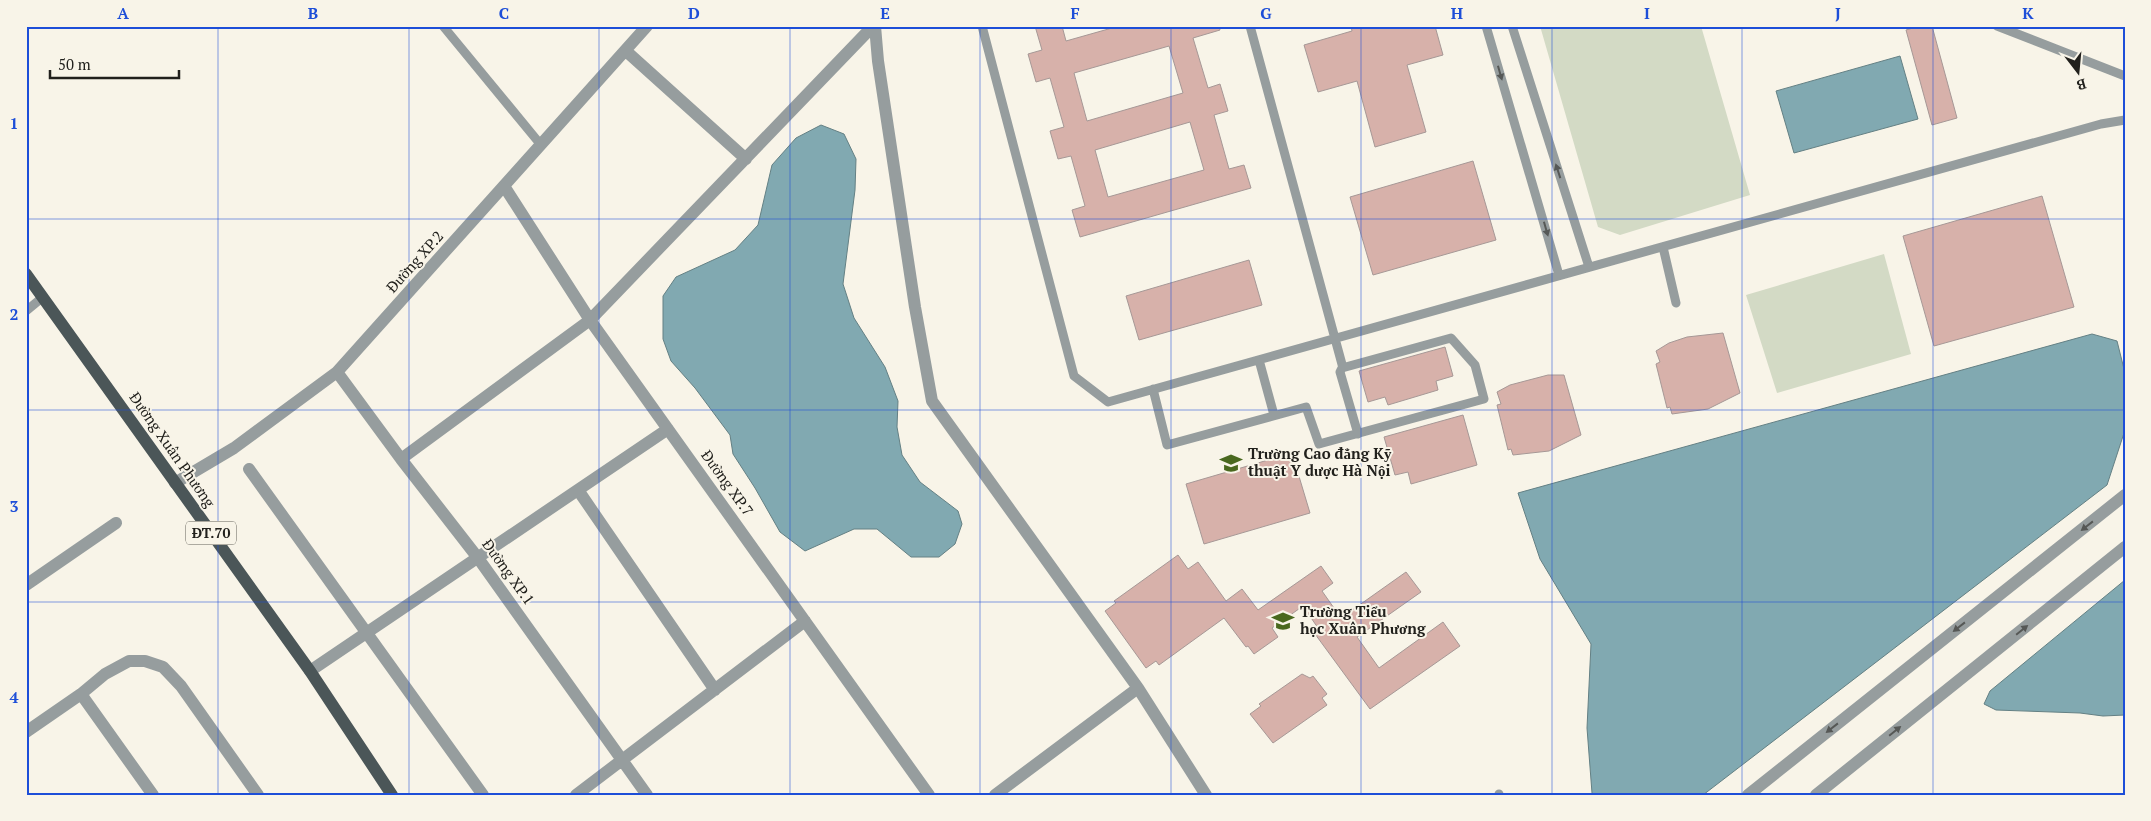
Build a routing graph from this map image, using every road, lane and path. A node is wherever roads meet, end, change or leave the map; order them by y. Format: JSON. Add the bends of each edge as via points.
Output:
{"nodes":[{"id":1,"x":443,"y":26,"type":"edge"},
{"id":2,"x":647,"y":26,"type":"edge"},
{"id":3,"x":874,"y":26,"type":"edge"},
{"id":4,"x":982,"y":26,"type":"edge"},
{"id":5,"x":1250,"y":26,"type":"edge"},
{"id":6,"x":1486,"y":26,"type":"edge"},
{"id":7,"x":1512,"y":26,"type":"edge"},
{"id":8,"x":1997,"y":26,"type":"edge"},
{"id":9,"x":626,"y":51,"type":"junction"},
{"id":10,"x":2125,"y":76,"type":"edge"},
{"id":11,"x":2125,"y":120,"type":"edge"},
{"id":12,"x":541,"y":145,"type":"junction"},
{"id":13,"x":746,"y":159,"type":"junction"},
{"id":14,"x":504,"y":186,"type":"junction"},
{"id":15,"x":1663,"y":246,"type":"junction"},
{"id":16,"x":1589,"y":267,"type":"junction"},
{"id":17,"x":26,"y":274,"type":"edge"},
{"id":18,"x":1559,"y":275,"type":"junction"},
{"id":19,"x":43,"y":297,"type":"junction"},
{"id":20,"x":1676,"y":303,"type":"dead end"},
{"id":21,"x":26,"y":312,"type":"edge"},
{"id":22,"x":590,"y":320,"type":"junction"},
{"id":23,"x":1335,"y":338,"type":"junction"},
{"id":24,"x":1259,"y":360,"type":"junction"},
{"id":25,"x":1343,"y":368,"type":"junction"},
{"id":26,"x":337,"y":372,"type":"junction"},
{"id":27,"x":1153,"y":389,"type":"junction"},
{"id":28,"x":1274,"y":415,"type":"junction"},
{"id":29,"x":668,"y":429,"type":"junction"},
{"id":30,"x":1358,"y":434,"type":"junction"},
{"id":31,"x":401,"y":459,"type":"junction"},
{"id":32,"x":249,"y":469,"type":"dead end"},
{"id":33,"x":175,"y":483,"type":"junction"},
{"id":34,"x":578,"y":490,"type":"junction"},
{"id":35,"x":2125,"y":496,"type":"edge"},
{"id":36,"x":116,"y":523,"type":"dead end"},
{"id":37,"x":2125,"y":547,"type":"edge"},
{"id":38,"x":478,"y":558,"type":"junction"},
{"id":39,"x":26,"y":585,"type":"edge"},
{"id":40,"x":805,"y":621,"type":"junction"},
{"id":41,"x":368,"y":632,"type":"junction"},
{"id":42,"x":310,"y":671,"type":"junction"},
{"id":43,"x":1138,"y":688,"type":"junction"},
{"id":44,"x":715,"y":690,"type":"junction"},
{"id":45,"x":81,"y":694,"type":"junction"},
{"id":46,"x":26,"y":732,"type":"edge"},
{"id":47,"x":623,"y":760,"type":"junction"},
{"id":48,"x":153,"y":795,"type":"edge"},
{"id":49,"x":258,"y":795,"type":"edge"},
{"id":50,"x":392,"y":795,"type":"edge"},
{"id":51,"x":483,"y":795,"type":"edge"},
{"id":52,"x":576,"y":795,"type":"edge"},
{"id":53,"x":647,"y":795,"type":"edge"},
{"id":54,"x":929,"y":795,"type":"edge"},
{"id":55,"x":995,"y":795,"type":"edge"},
{"id":56,"x":1206,"y":795,"type":"edge"},
{"id":57,"x":1748,"y":795,"type":"edge"},
{"id":58,"x":1816,"y":795,"type":"edge"}],
"edges":[{"from":1,"to":12,"type":"lane"},
{"from":2,"to":9,"type":"street","name":"Đường XP.2"},
{"from":3,"to":13,"type":"street"},
{"from":3,"to":43,"type":"street","via":[[932,401]]},
{"from":4,"to":27,"type":"lane","via":[[1074,376],[1108,402]]},
{"from":5,"to":23,"type":"lane"},
{"from":6,"to":18,"type":"lane","one_way":true},
{"from":16,"to":7,"type":"lane","one_way":true},
{"from":8,"to":10,"type":"lane"},
{"from":9,"to":12,"type":"street","name":"Đường XP.2"},
{"from":9,"to":13,"type":"street"},
{"from":11,"to":15,"type":"lane","via":[[2100,124]]},
{"from":12,"to":14,"type":"street","name":"Đường XP.2"},
{"from":13,"to":22,"type":"street"},
{"from":14,"to":22,"type":"street","name":"Đường XP.7"},
{"from":14,"to":26,"type":"street","name":"Đường XP.2"},
{"from":15,"to":16,"type":"lane"},
{"from":15,"to":20,"type":"lane"},
{"from":16,"to":18,"type":"lane"},
{"from":17,"to":19,"type":"main road","name":"Đường Xuân Phương","number":"ĐT.70"},
{"from":18,"to":23,"type":"lane"},
{"from":19,"to":21,"type":"lane"},
{"from":19,"to":33,"type":"main road","name":"Đường Xuân Phương","number":"ĐT.70"},
{"from":22,"to":29,"type":"street","name":"Đường XP.7"},
{"from":22,"to":31,"type":"street"},
{"from":23,"to":24,"type":"lane"},
{"from":23,"to":25,"type":"lane"},
{"from":24,"to":27,"type":"lane"},
{"from":24,"to":28,"type":"lane"},
{"from":25,"to":30,"type":"lane","via":[[1340,372]]},
{"from":25,"to":30,"type":"lane","via":[[1451,338],[1475,365],[1484,398]]},
{"from":26,"to":31,"type":"street","name":"Đường XP.1"},
{"from":26,"to":33,"type":"street","name":"Đường XP.2","via":[[234,448]]},
{"from":27,"to":28,"type":"lane","via":[[1167,445]]},
{"from":28,"to":30,"type":"lane","via":[[1306,407],[1319,444]]},
{"from":29,"to":34,"type":"street"},
{"from":29,"to":40,"type":"street","name":"Đường XP.7"},
{"from":31,"to":38,"type":"street","name":"Đường XP.1"},
{"from":32,"to":41,"type":"street"},
{"from":33,"to":42,"type":"main road","name":"Đường Xuân Phương","number":"ĐT.70"},
{"from":34,"to":38,"type":"street"},
{"from":34,"to":44,"type":"street"},
{"from":35,"to":57,"type":"street","one_way":true},
{"from":36,"to":39,"type":"street"},
{"from":58,"to":37,"type":"street","one_way":true},
{"from":38,"to":41,"type":"street"},
{"from":38,"to":47,"type":"street","name":"Đường XP.1"},
{"from":40,"to":44,"type":"street"},
{"from":40,"to":54,"type":"street","name":"Đường XP.7"},
{"from":41,"to":42,"type":"street"},
{"from":41,"to":51,"type":"street"},
{"from":42,"to":50,"type":"main road","name":"Đường Xuân Phương","number":"ĐT.70"},
{"from":43,"to":55,"type":"street"},
{"from":43,"to":56,"type":"street"},
{"from":44,"to":47,"type":"street"},
{"from":45,"to":46,"type":"street"},
{"from":45,"to":48,"type":"street"},
{"from":45,"to":49,"type":"street","via":[[105,674],[129,661],[145,661],[163,667],[182,686]]},
{"from":47,"to":52,"type":"street"},
{"from":47,"to":53,"type":"street","name":"Đường XP.1"}]}
